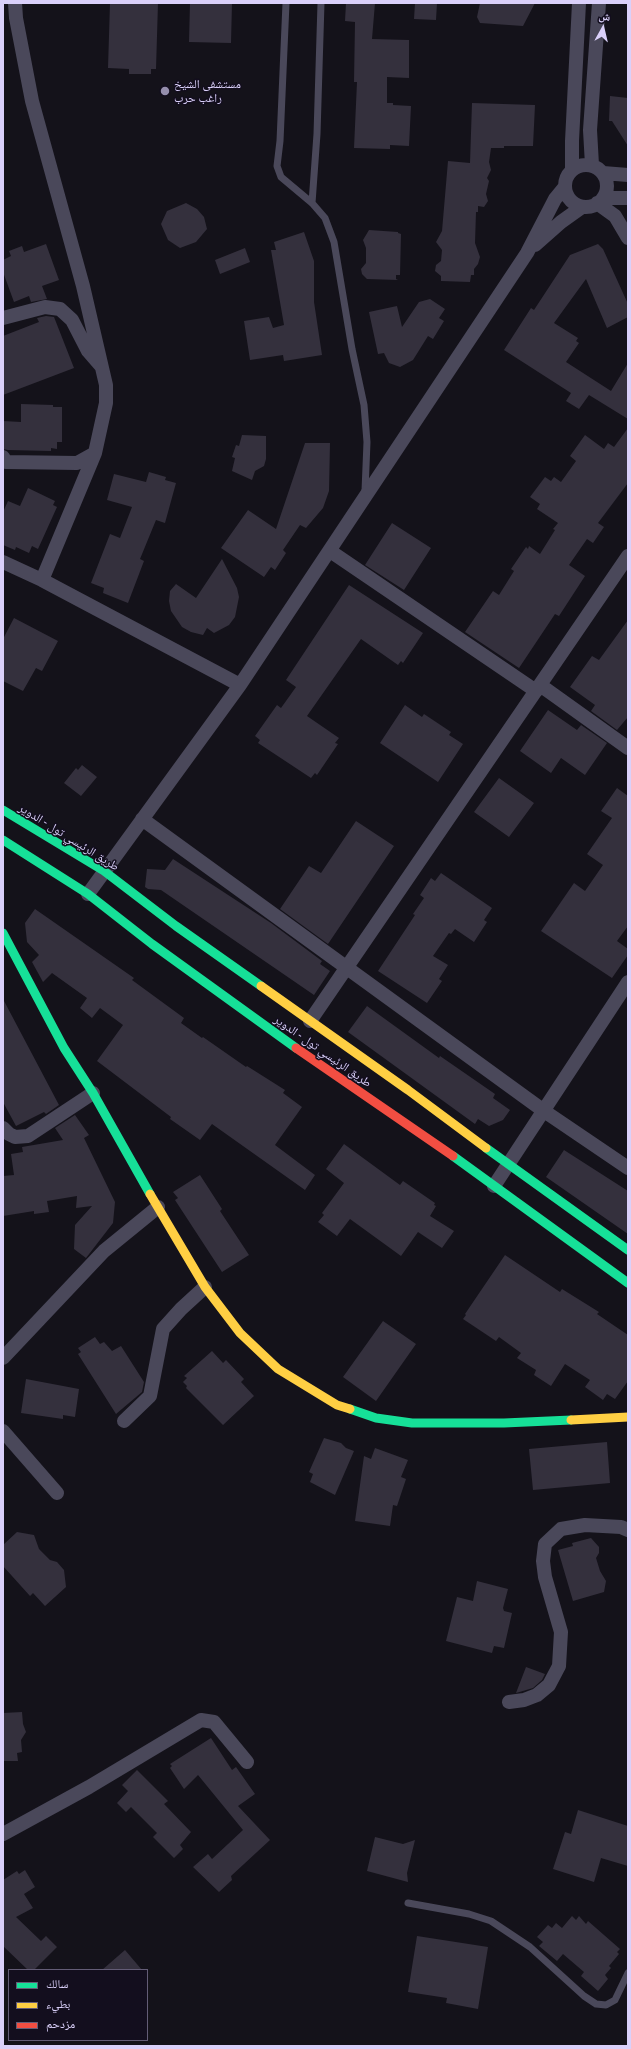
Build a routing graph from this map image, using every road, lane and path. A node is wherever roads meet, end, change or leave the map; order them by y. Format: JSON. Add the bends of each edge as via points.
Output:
{"nodes":[{"id":1,"x":15,"y":3,"type":"edge"},
{"id":2,"x":286,"y":3,"type":"edge"},
{"id":3,"x":321,"y":3,"type":"edge"},
{"id":4,"x":579,"y":3,"type":"edge"},
{"id":5,"x":599,"y":3,"type":"edge"},
{"id":6,"x":572,"y":169,"type":"junction"},
{"id":7,"x":597,"y":169,"type":"junction"},
{"id":8,"x":628,"y":175,"type":"edge"},
{"id":9,"x":564,"y":188,"type":"junction"},
{"id":10,"x":628,"y":198,"type":"edge"},
{"id":11,"x":600,"y":201,"type":"junction"},
{"id":12,"x":312,"y":203,"type":"junction"},
{"id":13,"x":582,"y":207,"type":"junction"},
{"id":14,"x":628,"y":238,"type":"edge"},
{"id":15,"x":527,"y":253,"type":"junction"},
{"id":16,"x":3,"y":318,"type":"edge"},
{"id":17,"x":103,"y":368,"type":"junction"},
{"id":18,"x":96,"y":453,"type":"junction"},
{"id":19,"x":3,"y":457,"type":"edge"},
{"id":20,"x":365,"y":498,"type":"junction"},
{"id":21,"x":330,"y":551,"type":"junction"},
{"id":22,"x":628,"y":556,"type":"edge"},
{"id":23,"x":3,"y":562,"type":"edge"},
{"id":24,"x":42,"y":580,"type":"junction"},
{"id":25,"x":240,"y":685,"type":"junction"},
{"id":26,"x":538,"y":688,"type":"junction"},
{"id":27,"x":628,"y":748,"type":"edge"},
{"id":28,"x":3,"y":810,"type":"edge"},
{"id":29,"x":142,"y":818,"type":"junction"},
{"id":30,"x":3,"y":840,"type":"edge"},
{"id":31,"x":104,"y":871,"type":"junction"},
{"id":32,"x":88,"y":894,"type":"junction"},
{"id":33,"x":3,"y":933,"type":"edge"},
{"id":34,"x":346,"y":969,"type":"junction"},
{"id":35,"x":628,"y":982,"type":"edge"},
{"id":36,"x":310,"y":1021,"type":"junction"},
{"id":37,"x":93,"y":1093,"type":"junction"},
{"id":38,"x":544,"y":1111,"type":"junction"},
{"id":39,"x":3,"y":1128,"type":"edge"},
{"id":40,"x":508,"y":1165,"type":"junction"},
{"id":41,"x":628,"y":1168,"type":"edge"},
{"id":42,"x":494,"y":1186,"type":"junction"},
{"id":43,"x":158,"y":1207,"type":"junction"},
{"id":44,"x":628,"y":1250,"type":"edge"},
{"id":45,"x":628,"y":1283,"type":"edge"},
{"id":46,"x":205,"y":1287,"type":"junction"},
{"id":47,"x":3,"y":1358,"type":"edge"},
{"id":48,"x":628,"y":1417,"type":"edge"},
{"id":49,"x":124,"y":1421,"type":"dead end"},
{"id":50,"x":3,"y":1431,"type":"edge"},
{"id":51,"x":57,"y":1493,"type":"dead end"},
{"id":52,"x":628,"y":1530,"type":"edge"},
{"id":53,"x":509,"y":1702,"type":"dead end"},
{"id":54,"x":247,"y":1762,"type":"dead end"},
{"id":55,"x":3,"y":1834,"type":"edge"},
{"id":56,"x":408,"y":1903,"type":"dead end"},
{"id":57,"x":628,"y":1973,"type":"edge"}],
"edges":[{"from":1,"to":17,"type":"street","via":[[32,102]]},
{"from":2,"to":12,"type":"lane","via":[[280,141],[276,166],[281,177]]},
{"from":3,"to":12,"type":"lane"},
{"from":4,"to":6,"type":"street"},
{"from":5,"to":7,"type":"street","via":[[590,130]]},
{"from":6,"to":7,"type":"street","via":[[585,164]]},
{"from":6,"to":9,"type":"street","via":[[565,179]]},
{"from":7,"to":8,"type":"street"},
{"from":7,"to":11,"type":"street","via":[[607,185]]},
{"from":9,"to":13,"type":"street","via":[[570,200]]},
{"from":9,"to":15,"type":"street","via":[[555,199]]},
{"from":10,"to":11,"type":"street"},
{"from":11,"to":13,"type":"street"},
{"from":11,"to":14,"type":"street","via":[[615,216]]},
{"from":12,"to":20,"type":"lane","via":[[325,218],[334,242],[364,405],[367,442]]},
{"from":13,"to":15,"type":"street"},
{"from":15,"to":20,"type":"street"},
{"from":16,"to":17,"type":"street","via":[[46,306],[60,309],[72,320],[88,351]]},
{"from":17,"to":18,"type":"street","via":[[106,403]]},
{"from":18,"to":19,"type":"street","via":[[77,463],[6,462]]},
{"from":18,"to":24,"type":"street"},
{"from":20,"to":21,"type":"street"},
{"from":21,"to":25,"type":"street"},
{"from":21,"to":26,"type":"street"},
{"from":22,"to":26,"type":"street"},
{"from":23,"to":24,"type":"street"},
{"from":24,"to":25,"type":"street"},
{"from":25,"to":29,"type":"street"},
{"from":26,"to":27,"type":"street"},
{"from":26,"to":34,"type":"street"},
{"from":28,"to":31,"type":"main road","name":"طريق الرئيسي تول - الدوير"},
{"from":29,"to":31,"type":"street"},
{"from":29,"to":34,"type":"street"},
{"from":30,"to":32,"type":"main road","name":"طريق الرئيسي تول - الدوير"},
{"from":31,"to":32,"type":"street"},
{"from":31,"to":36,"type":"main road","name":"طريق الرئيسي تول - الدوير","via":[[176,926]]},
{"from":32,"to":42,"type":"main road","name":"طريق الرئيسي تول - الدوير","via":[[152,944],[295,1047],[429,1138]]},
{"from":33,"to":37,"type":"main road","via":[[64,1048]]},
{"from":34,"to":36,"type":"street"},
{"from":34,"to":38,"type":"street"},
{"from":35,"to":38,"type":"street"},
{"from":36,"to":40,"type":"main road","name":"طريق الرئيسي تول - الدوير"},
{"from":37,"to":39,"type":"street","via":[[28,1136],[15,1137]]},
{"from":37,"to":43,"type":"main road"},
{"from":38,"to":40,"type":"street"},
{"from":38,"to":41,"type":"street"},
{"from":40,"to":42,"type":"street"},
{"from":40,"to":44,"type":"main road","name":"طريق الرئيسي تول - الدوير"},
{"from":42,"to":45,"type":"main road","name":"طريق الرئيسي تول - الدوير"},
{"from":43,"to":46,"type":"main road"},
{"from":43,"to":47,"type":"street","via":[[104,1251]]},
{"from":46,"to":48,"type":"main road","via":[[240,1333],[278,1369],[337,1405],[376,1418],[412,1423],[457,1424]]},
{"from":46,"to":49,"type":"street","via":[[163,1329],[150,1396]]},
{"from":50,"to":51,"type":"street"},
{"from":52,"to":53,"type":"street","via":[[621,1527],[585,1525],[562,1529],[545,1544],[545,1577],[561,1632],[559,1666],[549,1686],[524,1700]]},
{"from":54,"to":55,"type":"street","via":[[214,1722],[201,1720],[89,1787]]},
{"from":56,"to":57,"type":"lane","via":[[469,1914],[491,1921],[530,1947],[596,2004],[606,2005],[615,2000]]}]}
